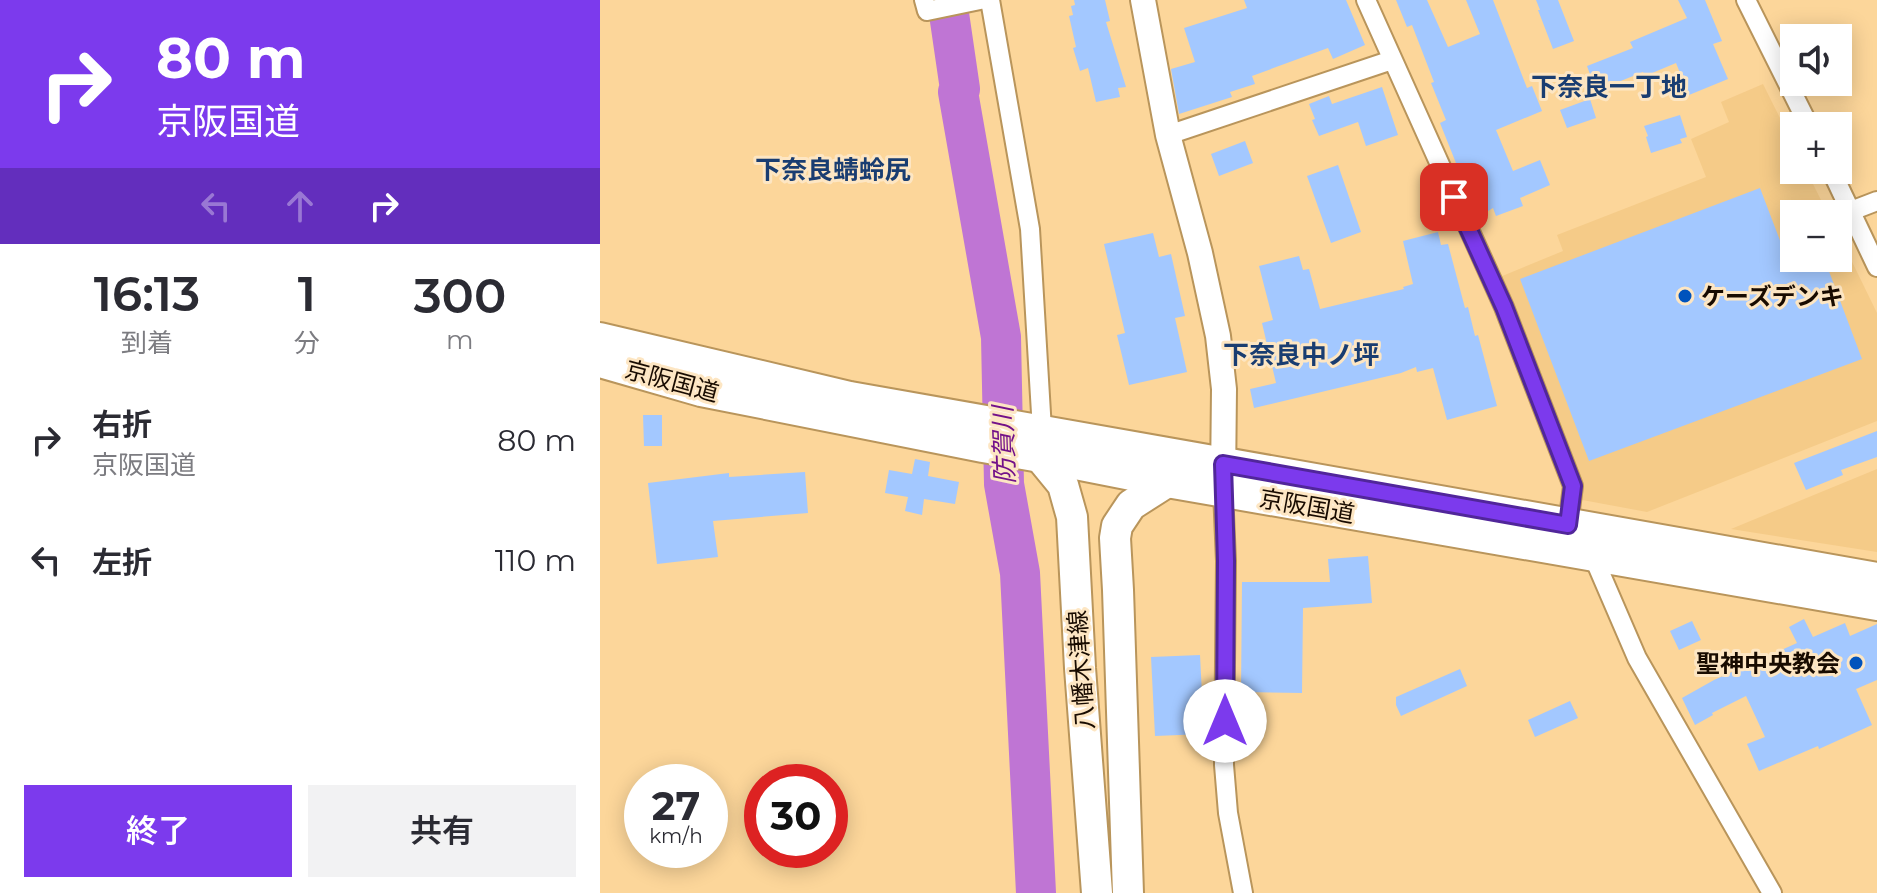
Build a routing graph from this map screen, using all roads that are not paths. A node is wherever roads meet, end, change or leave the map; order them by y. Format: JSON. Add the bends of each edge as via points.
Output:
{"nodes":[{"id":1,"x":924,"y":0,"type":"edge"},
{"id":2,"x":980,"y":0,"type":"edge"},
{"id":3,"x":990,"y":0,"type":"edge"},
{"id":4,"x":1143,"y":0,"type":"edge"},
{"id":5,"x":1366,"y":0,"type":"edge"},
{"id":6,"x":1746,"y":0,"type":"edge"},
{"id":7,"x":1392,"y":60,"type":"junction"},
{"id":8,"x":1802,"y":112,"type":"edge"},
{"id":9,"x":1168,"y":135,"type":"junction"},
{"id":10,"x":1877,"y":201,"type":"edge"},
{"id":11,"x":1852,"y":211,"type":"edge"},
{"id":12,"x":1852,"y":213,"type":"edge"},
{"id":13,"x":1877,"y":267,"type":"edge"},
{"id":14,"x":600,"y":338,"type":"edge"},
{"id":15,"x":600,"y":362,"type":"edge"},
{"id":16,"x":982,"y":435,"type":"junction"},
{"id":17,"x":1037,"y":443,"type":"junction"},
{"id":18,"x":1223,"y":477,"type":"junction"},
{"id":19,"x":1167,"y":482,"type":"junction"},
{"id":20,"x":1568,"y":525,"type":"junction"},
{"id":21,"x":1593,"y":556,"type":"junction"},
{"id":22,"x":1877,"y":578,"type":"edge"},
{"id":23,"x":1877,"y":605,"type":"edge"},
{"id":24,"x":1097,"y":893,"type":"edge"},
{"id":25,"x":1128,"y":893,"type":"edge"},
{"id":26,"x":1243,"y":893,"type":"edge"},
{"id":27,"x":1772,"y":893,"type":"edge"}],
"edges":[{"from":1,"to":2,"type":"street","via":[[927,11]]},
{"from":3,"to":17,"type":"street","via":[[1030,229]]},
{"from":4,"to":9,"type":"street"},
{"from":5,"to":7,"type":"street"},
{"from":6,"to":8,"type":"street"},
{"from":7,"to":9,"type":"street"},
{"from":7,"to":20,"type":"street","via":[[1504,307],[1573,486]]},
{"from":9,"to":18,"type":"street","via":[[1218,336],[1224,389]]},
{"from":10,"to":11,"type":"street"},
{"from":12,"to":13,"type":"street"},
{"from":14,"to":16,"type":"main road","name":"京阪国道","via":[[850,397]]},
{"from":15,"to":16,"type":"main road","name":"京阪国道","via":[[701,391]]},
{"from":16,"to":17,"type":"main road","name":"京阪国道"},
{"from":17,"to":18,"type":"main road","name":"京阪国道"},
{"from":17,"to":19,"type":"main road","name":"京阪国道"},
{"from":17,"to":24,"type":"main road","name":"八幡木津線","via":[[1063,485],[1072,517]]},
{"from":18,"to":19,"type":"main road","name":"京阪国道"},
{"from":18,"to":20,"type":"main road","name":"京阪国道"},
{"from":18,"to":21,"type":"main road","name":"京阪国道"},
{"from":18,"to":26,"type":"street","via":[[1224,765]]},
{"from":19,"to":25,"type":"main road","name":"八幡木津線","via":[[1131,505],[1115,538]]},
{"from":20,"to":22,"type":"main road","name":"京阪国道"},
{"from":21,"to":23,"type":"main road","name":"京阪国道"},
{"from":21,"to":27,"type":"street","via":[[1637,658]]}]}
